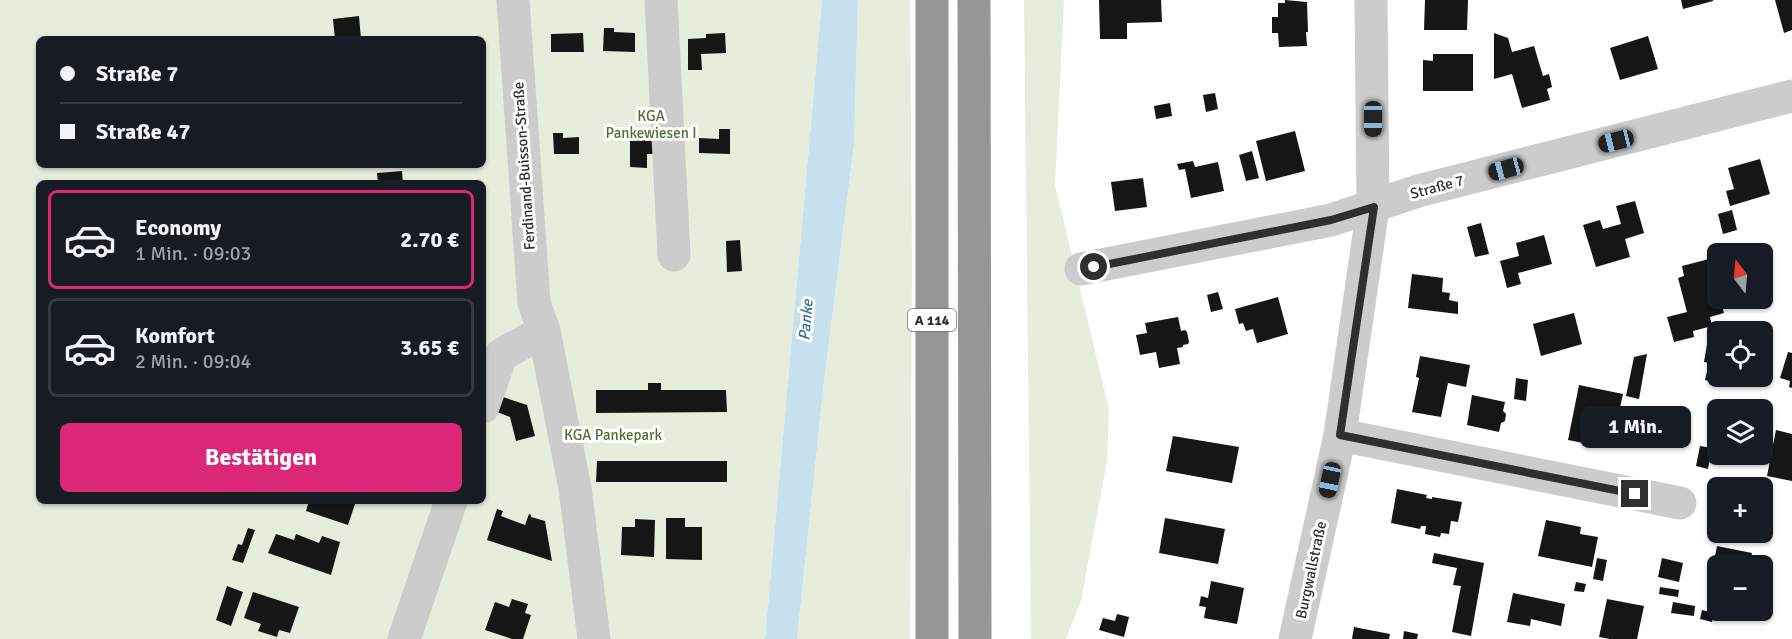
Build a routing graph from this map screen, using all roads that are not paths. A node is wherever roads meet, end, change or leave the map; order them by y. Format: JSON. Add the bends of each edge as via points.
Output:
{"nodes":[{"id":1,"x":513,"y":0,"type":"edge"},
{"id":2,"x":661,"y":0,"type":"edge"},
{"id":3,"x":932,"y":0,"type":"edge"},
{"id":4,"x":974,"y":0,"type":"edge"},
{"id":5,"x":1371,"y":0,"type":"edge"},
{"id":6,"x":1792,"y":96,"type":"edge"},
{"id":7,"x":1374,"y":207,"type":"junction"},
{"id":8,"x":674,"y":255,"type":"dead end"},
{"id":9,"x":1081,"y":269,"type":"dead end"},
{"id":10,"x":544,"y":331,"type":"junction"},
{"id":11,"x":486,"y":398,"type":"edge"},
{"id":12,"x":1340,"y":435,"type":"junction"},
{"id":13,"x":1680,"y":503,"type":"dead end"},
{"id":14,"x":450,"y":504,"type":"edge"},
{"id":15,"x":404,"y":639,"type":"edge"},
{"id":16,"x":594,"y":639,"type":"edge"},
{"id":17,"x":932,"y":639,"type":"edge"},
{"id":18,"x":975,"y":639,"type":"edge"},
{"id":19,"x":1295,"y":639,"type":"edge"}],
"edges":[{"from":1,"to":10,"type":"street","name":"Ferdinand-Buisson-Straße","via":[[534,303]]},
{"from":2,"to":8,"type":"street"},
{"from":3,"to":17,"type":"highway","number":"A 114"},
{"from":4,"to":18,"type":"highway","number":"A 114"},
{"from":5,"to":7,"type":"street","name":"Burgwallstraße"},
{"from":6,"to":7,"type":"street","name":"Straße 7","via":[[1419,191]]},
{"from":7,"to":9,"type":"street","name":"Straße 7","via":[[1331,220]]},
{"from":7,"to":12,"type":"street","name":"Burgwallstraße"},
{"from":10,"to":11,"type":"street","via":[[501,355]]},
{"from":10,"to":16,"type":"street","name":"Ferdinand-Buisson-Straße","via":[[575,488]]},
{"from":12,"to":13,"type":"street"},
{"from":12,"to":19,"type":"street","name":"Burgwallstraße"},
{"from":14,"to":15,"type":"street"}]}
